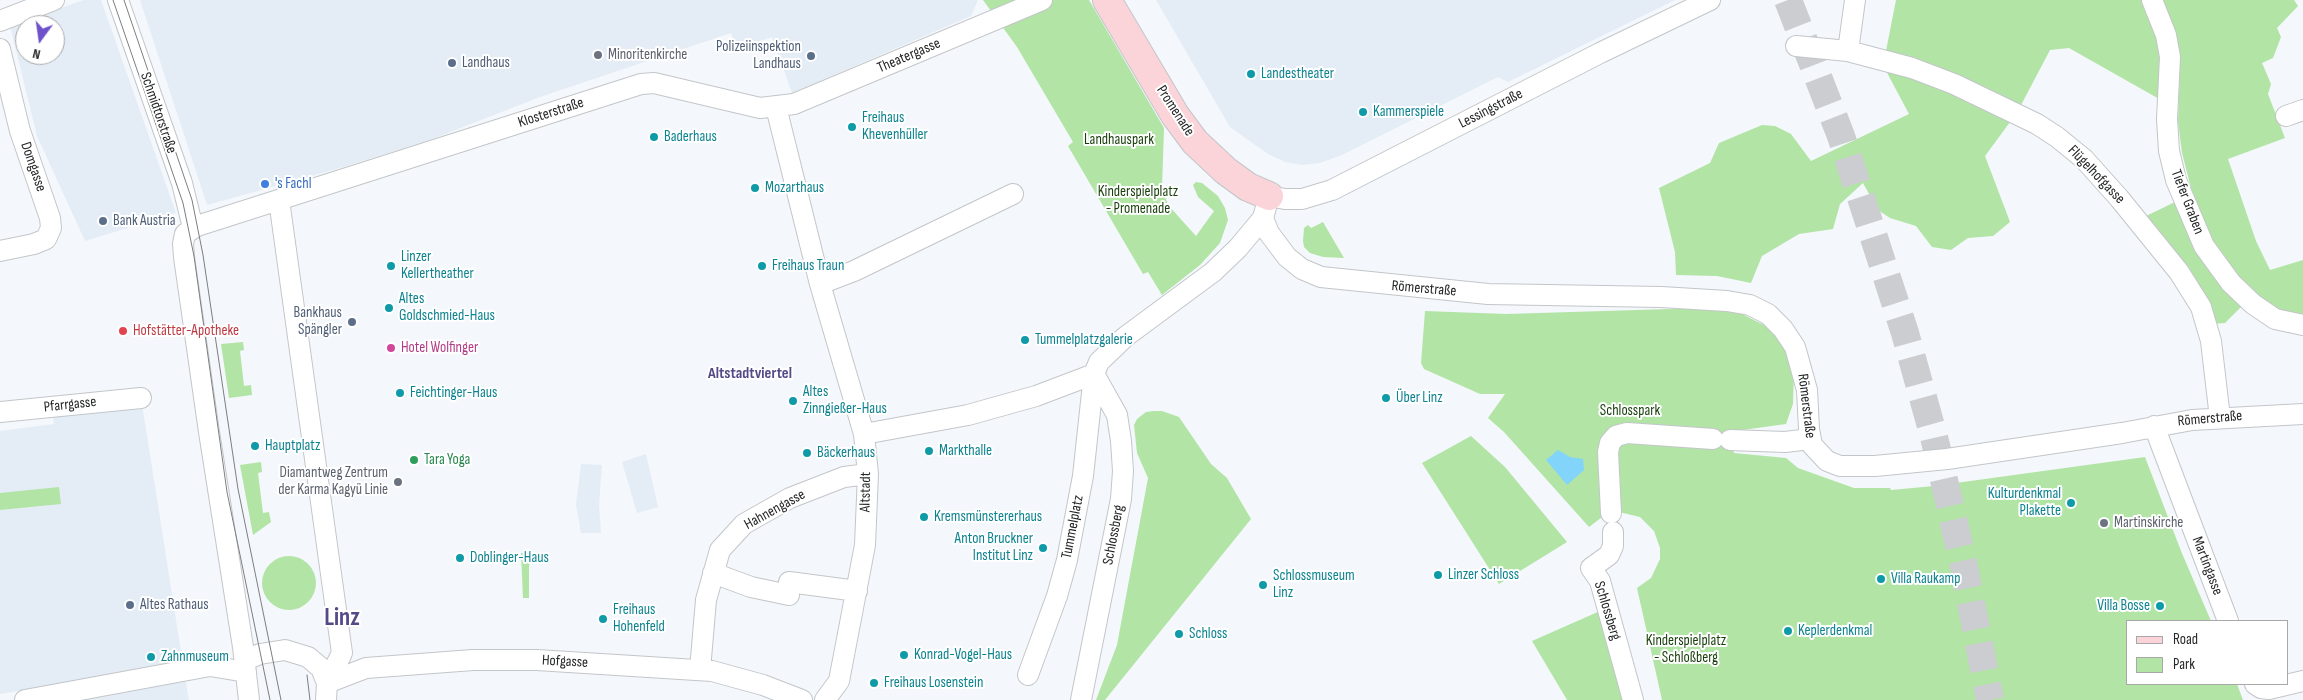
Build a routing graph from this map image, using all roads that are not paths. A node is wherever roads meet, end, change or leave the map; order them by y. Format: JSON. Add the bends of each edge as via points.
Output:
{"nodes":[{"id":1,"x":54,"y":0,"type":"edge"},
{"id":2,"x":118,"y":0,"type":"edge"},
{"id":3,"x":1042,"y":0,"type":"edge"},
{"id":4,"x":1107,"y":0,"type":"edge"},
{"id":5,"x":1710,"y":0,"type":"edge"},
{"id":6,"x":1855,"y":0,"type":"edge"},
{"id":7,"x":2152,"y":0,"type":"edge"},
{"id":8,"x":0,"y":20,"type":"edge"},
{"id":9,"x":1796,"y":46,"type":"dead end"},
{"id":10,"x":0,"y":49,"type":"edge"},
{"id":11,"x":1848,"y":51,"type":"junction"},
{"id":12,"x":776,"y":107,"type":"junction"},
{"id":13,"x":1013,"y":194,"type":"dead end"},
{"id":14,"x":279,"y":200,"type":"junction"},
{"id":15,"x":1266,"y":207,"type":"junction"},
{"id":16,"x":193,"y":228,"type":"junction"},
{"id":17,"x":0,"y":250,"type":"edge"},
{"id":18,"x":820,"y":284,"type":"junction"},
{"id":19,"x":2303,"y":325,"type":"edge"},
{"id":20,"x":1094,"y":374,"type":"junction"},
{"id":21,"x":141,"y":398,"type":"dead end"},
{"id":22,"x":0,"y":412,"type":"edge"},
{"id":23,"x":2303,"y":414,"type":"edge"},
{"id":24,"x":2220,"y":418,"type":"junction"},
{"id":25,"x":2154,"y":426,"type":"junction"},
{"id":26,"x":864,"y":434,"type":"junction"},
{"id":27,"x":1810,"y":439,"type":"junction"},
{"id":28,"x":868,"y":474,"type":"junction"},
{"id":29,"x":713,"y":573,"type":"junction"},
{"id":30,"x":857,"y":591,"type":"junction"},
{"id":31,"x":2228,"y":620,"type":"edge"},
{"id":32,"x":246,"y":666,"type":"junction"},
{"id":33,"x":700,"y":670,"type":"junction"},
{"id":34,"x":1028,"y":675,"type":"dead end"},
{"id":35,"x":2303,"y":681,"type":"edge"},
{"id":36,"x":2286,"y":685,"type":"edge"},
{"id":37,"x":2288,"y":685,"type":"edge"},
{"id":38,"x":2258,"y":686,"type":"edge"},
{"id":39,"x":326,"y":692,"type":"edge"},
{"id":40,"x":766,"y":693,"type":"edge"},
{"id":41,"x":25,"y":700,"type":"edge"},
{"id":42,"x":249,"y":700,"type":"edge"},
{"id":43,"x":802,"y":700,"type":"edge"},
{"id":44,"x":825,"y":700,"type":"edge"},
{"id":45,"x":1081,"y":700,"type":"edge"},
{"id":46,"x":1633,"y":700,"type":"edge"}],
"edges":[{"from":1,"to":8,"type":"street"},
{"from":2,"to":16,"type":"street","name":"Schmidtorstraße","via":[[182,183]]},
{"from":3,"to":12,"type":"street","name":"Theatergasse","via":[[794,104]]},
{"from":4,"to":15,"type":"street","name":"Promenade","via":[[1175,115],[1196,142]]},
{"from":5,"to":15,"type":"street","name":"Lessingstraße","via":[[1332,190],[1302,199],[1285,199]]},
{"from":6,"to":11,"type":"street"},
{"from":7,"to":19,"type":"street","name":"Tiefer Graben","via":[[2166,35],[2170,57],[2169,150],[2176,180],[2204,246],[2231,283],[2253,304],[2275,318]]},
{"from":9,"to":11,"type":"street","name":"Flügelhofgasse"},
{"from":10,"to":17,"type":"street","name":"Domgasse","via":[[20,131],[51,228],[46,238],[34,244]]},
{"from":11,"to":24,"type":"street","name":"Flügelhofgasse","via":[[1912,68],[1982,96],[2044,128],[2084,160],[2179,272],[2201,307],[2212,341]]},
{"from":12,"to":14,"type":"street","name":"Klosterstraße","via":[[760,108],[654,83],[641,84]]},
{"from":12,"to":18,"type":"street","name":"Altstadt"},
{"from":13,"to":18,"type":"street","via":[[863,267]]},
{"from":14,"to":16,"type":"street"},
{"from":14,"to":39,"type":"street","via":[[342,653]]},
{"from":15,"to":20,"type":"street","name":"Tummelplatz","via":[[1244,242],[1213,272],[1110,349]]},
{"from":15,"to":27,"type":"street","name":"Römerstraße","via":[[1268,232],[1287,257],[1302,269],[1321,277],[1488,294],[1662,297],[1750,305],[1768,314],[1784,329],[1795,347],[1807,390]]},
{"from":16,"to":32,"type":"street","via":[[185,234],[184,257]]},
{"from":18,"to":26,"type":"street","name":"Altstadt"},
{"from":20,"to":26,"type":"street","via":[[1036,396],[968,415]]},
{"from":20,"to":34,"type":"street","name":"Tummelplatz","via":[[1082,476],[1067,560]]},
{"from":20,"to":45,"type":"street","name":"Schlossberg","via":[[1116,415],[1123,471],[1121,499]]},
{"from":21,"to":22,"type":"street","name":"Pfarrgasse"},
{"from":23,"to":24,"type":"street","name":"Römerstraße"},
{"from":24,"to":25,"type":"street","name":"Römerstraße"},
{"from":25,"to":27,"type":"street","name":"Römerstraße","via":[[1947,459],[1856,467],[1828,461],[1817,452]]},
{"from":25,"to":31,"type":"street","name":"Martingasse"},
{"from":26,"to":28,"type":"street","name":"Altstadt"},
{"from":27,"to":46,"type":"street","name":"Schlossberg","via":[[1785,442],[1627,433],[1610,442],[1613,546],[1609,555],[1592,568],[1600,581]]},
{"from":28,"to":29,"type":"street","name":"Hahnengasse","via":[[844,478],[790,498],[744,524],[720,550]]},
{"from":28,"to":30,"type":"street","name":"Altstadt","via":[[865,545]]},
{"from":29,"to":30,"type":"street","via":[[751,588],[789,595],[789,582]]},
{"from":29,"to":33,"type":"street","name":"Hahnengasse","via":[[706,600]]},
{"from":30,"to":44,"type":"street","name":"Altstadt","via":[[839,681]]},
{"from":32,"to":39,"type":"street","via":[[260,654],[285,650],[301,653],[321,668]]},
{"from":32,"to":41,"type":"street","via":[[210,666]]},
{"from":32,"to":42,"type":"street"},
{"from":33,"to":39,"type":"street","name":"Hofgasse","via":[[536,660],[473,660],[366,668]]},
{"from":33,"to":40,"type":"street","name":"Hofgasse","via":[[712,671]]},
{"from":35,"to":37,"type":"street"},
{"from":36,"to":38,"type":"street","via":[[2269,689]]},
{"from":40,"to":43,"type":"street","name":"Hofgasse"}]}
